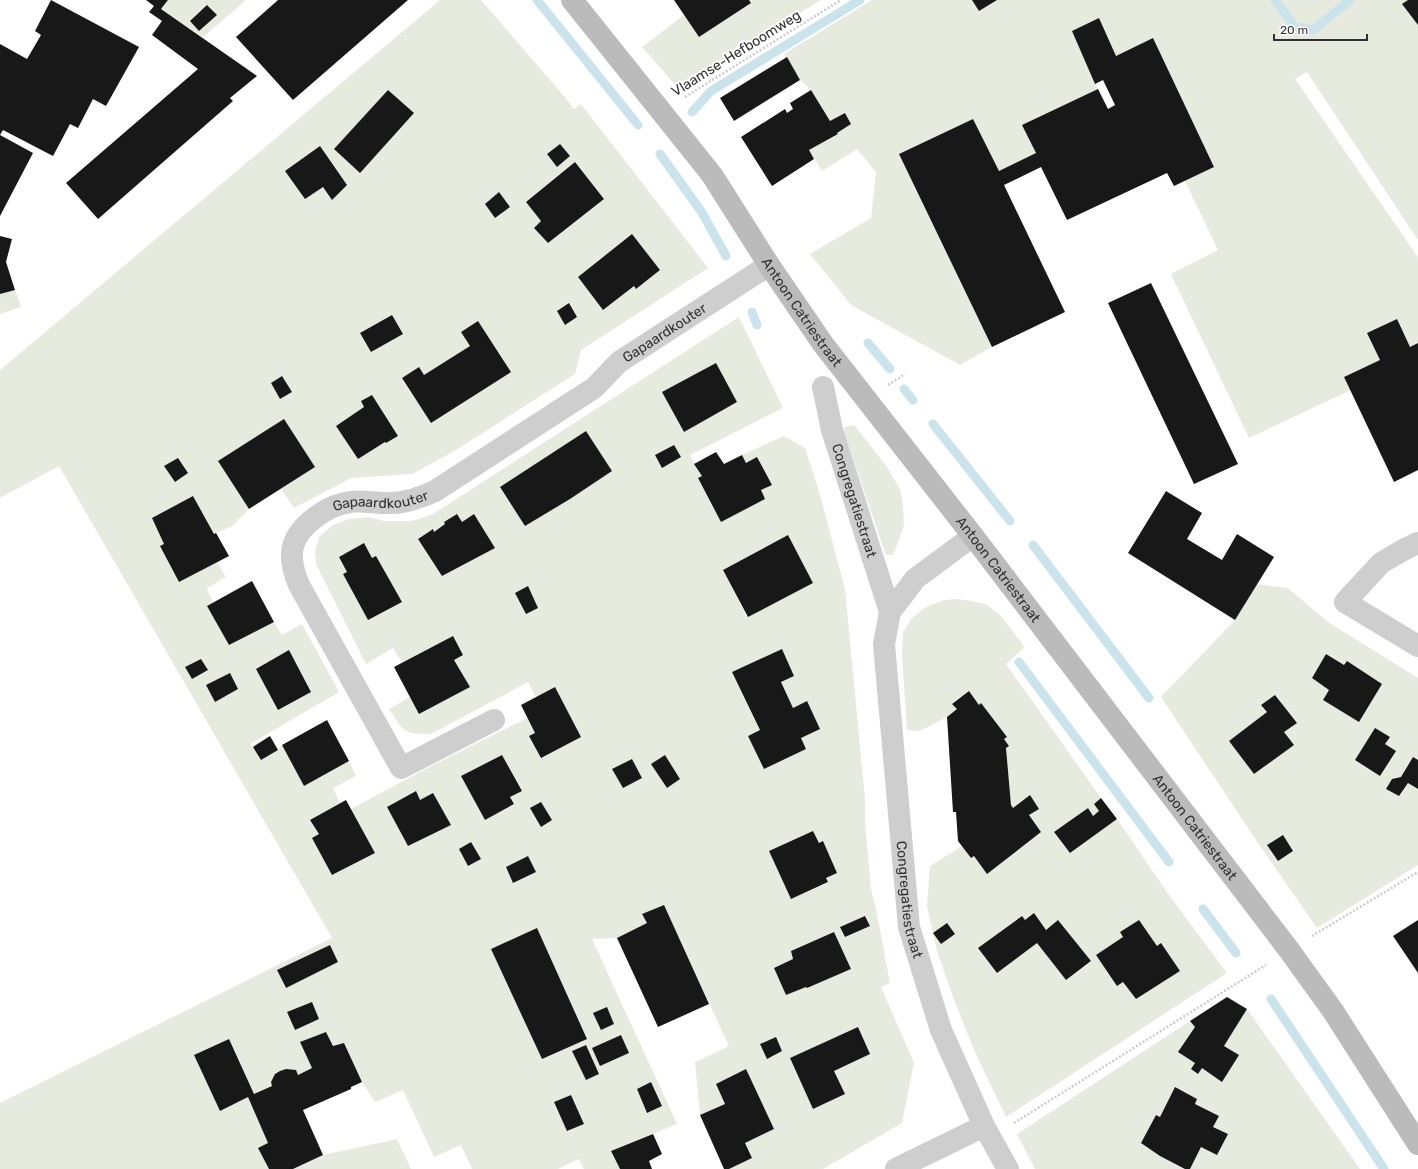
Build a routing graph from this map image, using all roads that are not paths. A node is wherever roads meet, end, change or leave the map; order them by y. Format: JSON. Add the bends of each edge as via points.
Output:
{"nodes":[{"id":1,"x":572,"y":0,"type":"edge"},
{"id":2,"x":769,"y":265,"type":"junction"},
{"id":3,"x":823,"y":387,"type":"dead end"},
{"id":4,"x":973,"y":536,"type":"junction"},
{"id":5,"x":1418,"y":543,"type":"edge"},
{"id":6,"x":890,"y":612,"type":"junction"},
{"id":7,"x":1418,"y":646,"type":"edge"},
{"id":8,"x":494,"y":720,"type":"dead end"},
{"id":9,"x":984,"y":1126,"type":"junction"},
{"id":10,"x":1418,"y":1144,"type":"edge"},
{"id":11,"x":896,"y":1169,"type":"edge"},
{"id":12,"x":1008,"y":1169,"type":"edge"}],
"edges":[{"from":1,"to":2,"type":"main road","name":"Antoon Catriestraat","via":[[712,176]]},
{"from":2,"to":4,"type":"main road","name":"Antoon Catriestraat","via":[[823,344]]},
{"from":2,"to":8,"type":"street","name":"Gapaardkouter","via":[[619,362],[594,388],[435,491],[392,503],[351,502],[334,507],[305,525],[298,533],[292,550],[292,562],[299,585],[401,768]]},
{"from":3,"to":6,"type":"street","name":"Congregatiestraat","via":[[832,430]]},
{"from":4,"to":6,"type":"street","name":"Congregatiestraat","via":[[915,579]]},
{"from":4,"to":10,"type":"main road","name":"Antoon Catriestraat","via":[[1289,950],[1333,1011]]},
{"from":5,"to":7,"type":"street","via":[[1381,563],[1345,602]]},
{"from":6,"to":9,"type":"street","name":"Congregatiestraat","via":[[884,644],[910,927],[941,1030]]},
{"from":9,"to":11,"type":"street"},
{"from":9,"to":12,"type":"street","name":"Congregatiestraat"}]}
